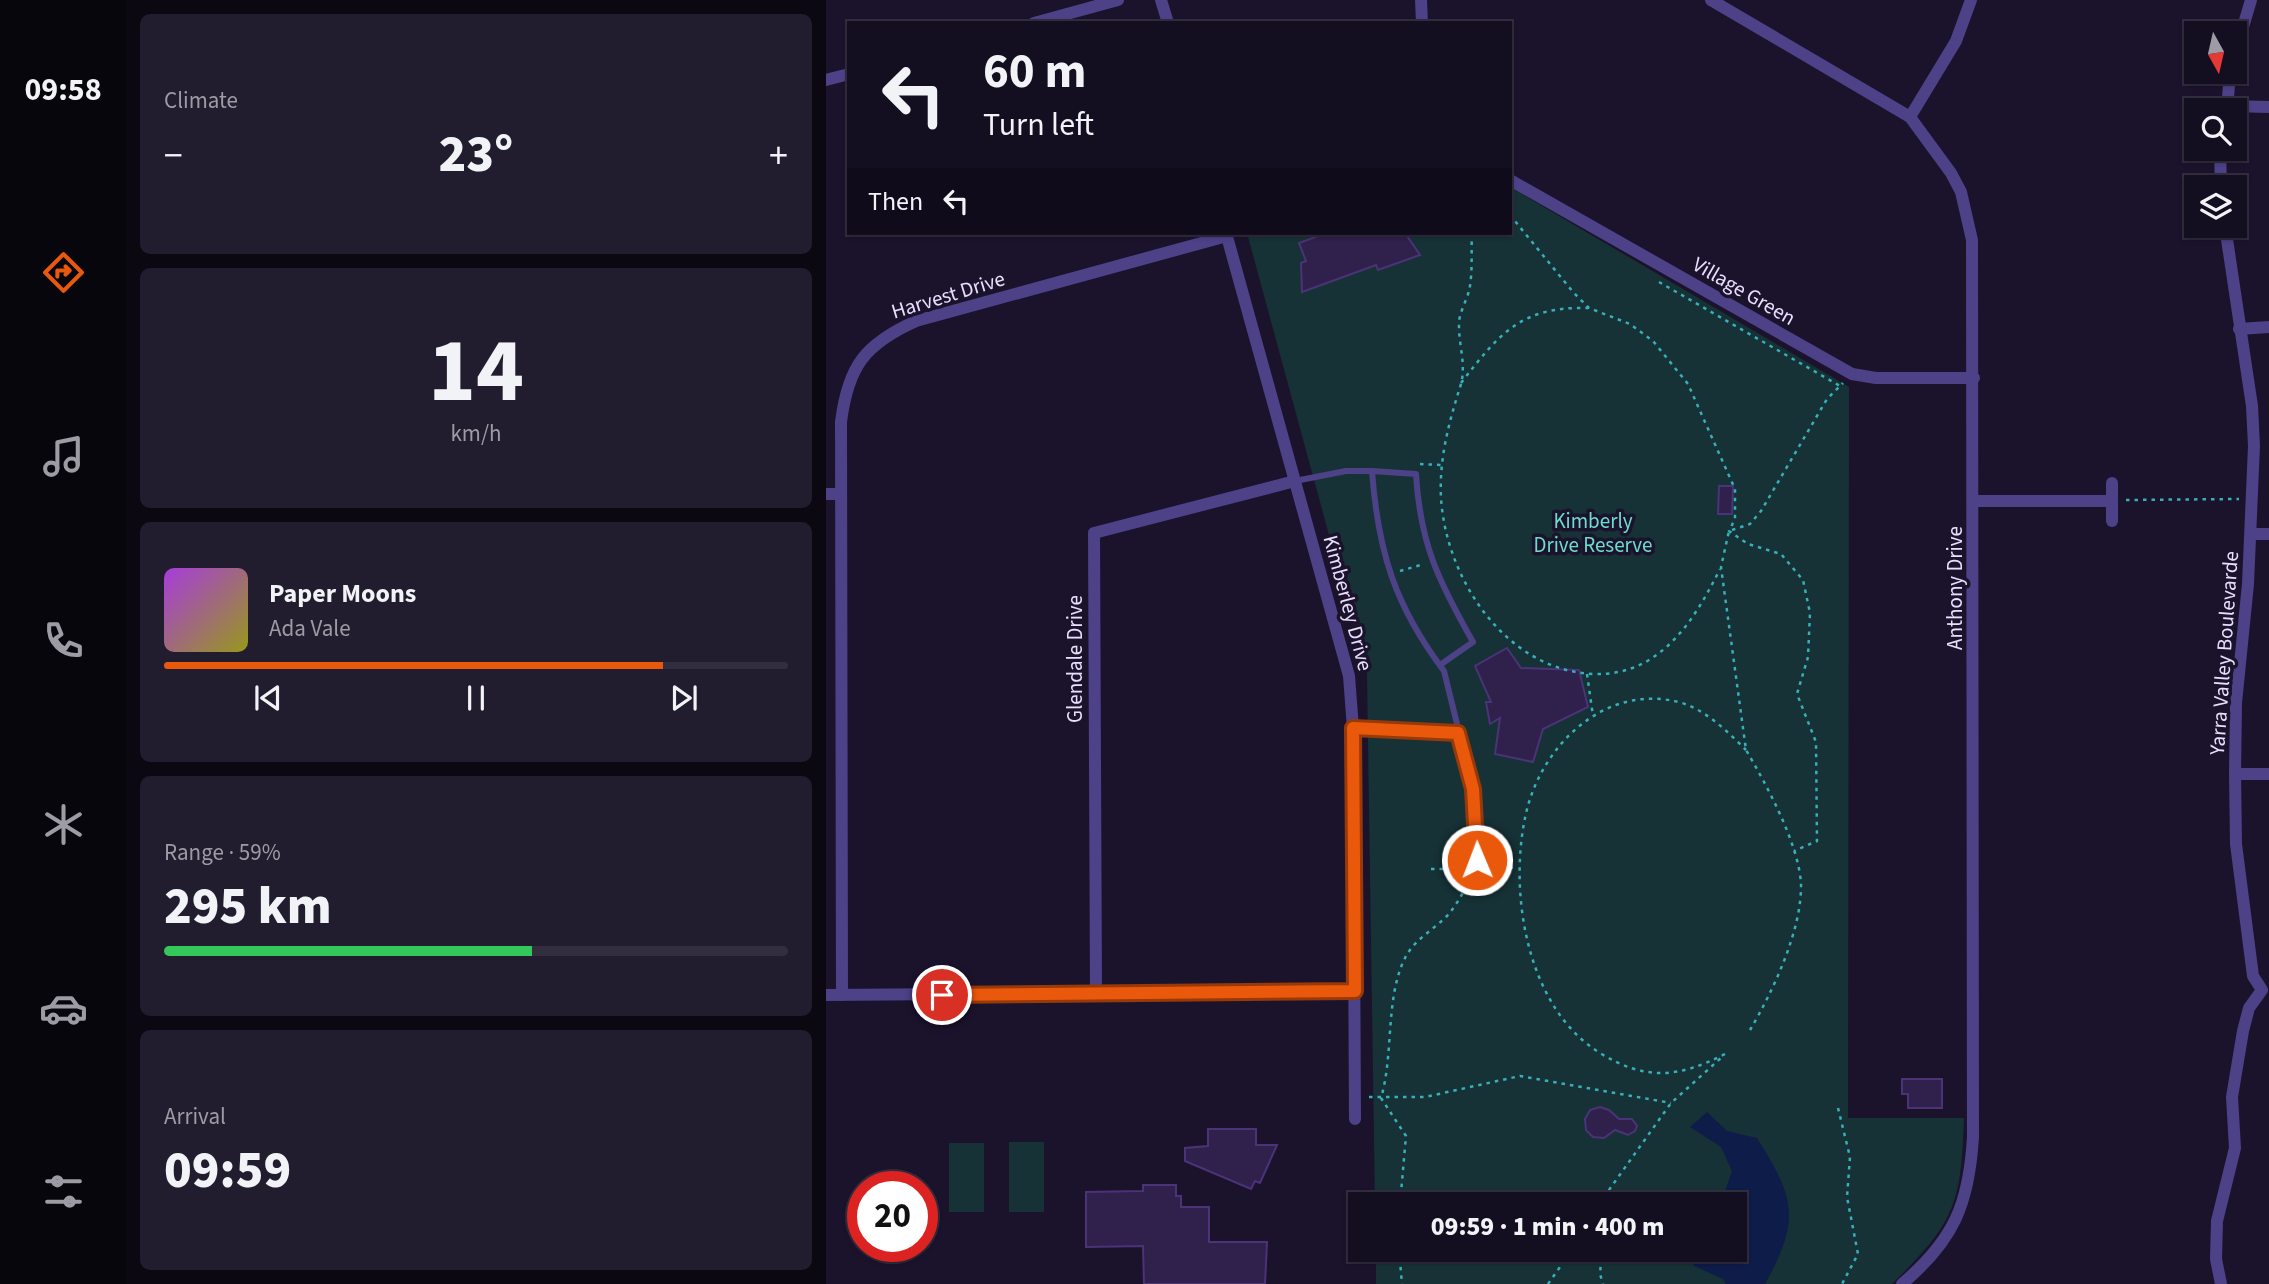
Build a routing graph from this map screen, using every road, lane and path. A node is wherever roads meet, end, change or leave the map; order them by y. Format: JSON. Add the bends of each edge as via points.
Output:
{"nodes":[{"id":1,"x":1118,"y":0,"type":"edge"},
{"id":2,"x":1161,"y":0,"type":"edge"},
{"id":3,"x":1421,"y":0,"type":"edge"},
{"id":4,"x":1711,"y":0,"type":"edge"},
{"id":5,"x":1971,"y":0,"type":"edge"},
{"id":6,"x":2251,"y":0,"type":"edge"},
{"id":7,"x":1041,"y":21,"type":"edge"},
{"id":8,"x":1167,"y":21,"type":"edge"},
{"id":9,"x":1422,"y":21,"type":"edge"},
{"id":10,"x":2245,"y":21,"type":"edge"},
{"id":11,"x":847,"y":75,"type":"edge"},
{"id":12,"x":826,"y":80,"type":"edge"},
{"id":13,"x":2269,"y":107,"type":"edge"},
{"id":14,"x":2247,"y":108,"type":"edge"},
{"id":15,"x":1910,"y":117,"type":"junction"},
{"id":16,"x":1512,"y":181,"type":"edge"},
{"id":17,"x":1512,"y":217,"type":"edge"},
{"id":18,"x":1226,"y":235,"type":"edge"},
{"id":19,"x":1472,"y":235,"type":"edge"},
{"id":20,"x":2227,"y":238,"type":"edge"},
{"id":21,"x":1652,"y":278,"type":"dead end"},
{"id":22,"x":1590,"y":308,"type":"junction"},
{"id":23,"x":2269,"y":327,"type":"edge"},
{"id":24,"x":2239,"y":329,"type":"junction"},
{"id":25,"x":1852,"y":374,"type":"junction"},
{"id":26,"x":1974,"y":377,"type":"junction"},
{"id":27,"x":1461,"y":383,"type":"junction"},
{"id":28,"x":1840,"y":386,"type":"junction"},
{"id":29,"x":1372,"y":471,"type":"junction"},
{"id":30,"x":1295,"y":481,"type":"junction"},
{"id":31,"x":2112,"y":483,"type":"dead end"},
{"id":32,"x":826,"y":494,"type":"edge"},
{"id":33,"x":841,"y":494,"type":"junction"},
{"id":34,"x":2253,"y":499,"type":"junction"},
{"id":35,"x":1974,"y":501,"type":"junction"},
{"id":36,"x":2112,"y":501,"type":"junction"},
{"id":37,"x":2112,"y":521,"type":"dead end"},
{"id":38,"x":1729,"y":531,"type":"junction"},
{"id":39,"x":2251,"y":534,"type":"junction"},
{"id":40,"x":2269,"y":534,"type":"edge"},
{"id":41,"x":1721,"y":567,"type":"junction"},
{"id":42,"x":1440,"y":666,"type":"junction"},
{"id":43,"x":1587,"y":673,"type":"junction"},
{"id":44,"x":1593,"y":716,"type":"junction"},
{"id":45,"x":1353,"y":728,"type":"junction"},
{"id":46,"x":1458,"y":733,"type":"junction"},
{"id":47,"x":1746,"y":750,"type":"junction"},
{"id":48,"x":2235,"y":774,"type":"junction"},
{"id":49,"x":2269,"y":774,"type":"edge"},
{"id":50,"x":1794,"y":851,"type":"junction"},
{"id":51,"x":1477,"y":860,"type":"dead end"},
{"id":52,"x":1518,"y":868,"type":"junction"},
{"id":53,"x":1432,"y":869,"type":"dead end"},
{"id":54,"x":1472,"y":869,"type":"junction"},
{"id":55,"x":1355,"y":991,"type":"junction"},
{"id":56,"x":2265,"y":992,"type":"edge"},
{"id":57,"x":1096,"y":993,"type":"junction"},
{"id":58,"x":826,"y":995,"type":"edge"},
{"id":59,"x":842,"y":995,"type":"junction"},
{"id":60,"x":1750,"y":1030,"type":"dead end"},
{"id":61,"x":1356,"y":1097,"type":"junction"},
{"id":62,"x":1381,"y":1098,"type":"junction"},
{"id":63,"x":1671,"y":1103,"type":"junction"},
{"id":64,"x":1838,"y":1108,"type":"dead end"},
{"id":65,"x":1356,"y":1119,"type":"dead end"},
{"id":66,"x":1606,"y":1191,"type":"edge"},
{"id":67,"x":1400,"y":1192,"type":"edge"},
{"id":68,"x":1400,"y":1262,"type":"edge"},
{"id":69,"x":1564,"y":1262,"type":"edge"},
{"id":70,"x":1601,"y":1262,"type":"edge"},
{"id":71,"x":1402,"y":1284,"type":"edge"},
{"id":72,"x":1548,"y":1284,"type":"edge"},
{"id":73,"x":1603,"y":1284,"type":"edge"},
{"id":74,"x":1842,"y":1284,"type":"edge"},
{"id":75,"x":1902,"y":1284,"type":"edge"},
{"id":76,"x":2221,"y":1284,"type":"edge"}],
"edges":[{"from":1,"to":7,"type":"street"},
{"from":2,"to":8,"type":"street"},
{"from":3,"to":9,"type":"street"},
{"from":4,"to":15,"type":"street","name":"Anthony Drive"},
{"from":5,"to":15,"type":"street","via":[[1956,41]]},
{"from":6,"to":10,"type":"street"},
{"from":11,"to":12,"type":"street"},
{"from":13,"to":14,"type":"street"},
{"from":15,"to":26,"type":"street","name":"Anthony Drive","via":[[1942,156],[1967,213],[1973,263]]},
{"from":16,"to":25,"type":"street","name":"Village Green"},
{"from":17,"to":22,"type":"path"},
{"from":18,"to":30,"type":"street","name":"Kimberley Drive"},
{"from":18,"to":33,"type":"street","name":"Harvest Drive","via":[[916,321],[888,334],[865,351],[844,398]]},
{"from":19,"to":27,"type":"path","via":[[1470,289],[1458,324],[1464,356]]},
{"from":20,"to":24,"type":"street","name":"Yarra Valley Boulevarde"},
{"from":21,"to":28,"type":"path"},
{"from":22,"to":27,"type":"path","via":[[1546,310],[1517,323],[1495,340]]},
{"from":22,"to":38,"type":"path","via":[[1630,324],[1653,341],[1688,384],[1735,489],[1735,519]]},
{"from":23,"to":24,"type":"street"},
{"from":24,"to":34,"type":"street","name":"Yarra Valley Boulevarde","via":[[2252,406]]},
{"from":25,"to":26,"type":"street","name":"Village Green"},
{"from":25,"to":28,"type":"path"},
{"from":26,"to":35,"type":"street","name":"Anthony Drive"},
{"from":27,"to":43,"type":"path","via":[[1441,465],[1441,500],[1454,555],[1485,613],[1502,633],[1531,657],[1563,670]]},
{"from":28,"to":38,"type":"path","via":[[1827,399],[1761,511],[1750,524]]},
{"from":29,"to":30,"type":"lane"},
{"from":29,"to":42,"type":"lane","via":[[1375,521],[1389,575],[1405,611]]},
{"from":29,"to":42,"type":"lane","via":[[1416,474],[1423,534],[1439,582],[1473,642]]},
{"from":30,"to":45,"type":"street","name":"Kimberley Drive","via":[[1342,643]]},
{"from":30,"to":57,"type":"street","name":"Glendale Drive","via":[[1094,533]]},
{"from":31,"to":36,"type":"street"},
{"from":32,"to":33,"type":"street"},
{"from":33,"to":59,"type":"street","name":"Harvest Drive"},
{"from":34,"to":36,"type":"path"},
{"from":34,"to":39,"type":"street","name":"Yarra Valley Boulevarde"},
{"from":35,"to":36,"type":"street"},
{"from":35,"to":75,"type":"street","name":"Anthony Drive","via":[[1971,1180],[1959,1215],[1941,1244]]},
{"from":36,"to":37,"type":"street"},
{"from":38,"to":41,"type":"path"},
{"from":38,"to":50,"type":"path","via":[[1748,544],[1781,554],[1803,580],[1811,613],[1808,657],[1797,694],[1816,742],[1818,841]]},
{"from":39,"to":40,"type":"street"},
{"from":39,"to":48,"type":"street","name":"Yarra Valley Boulevarde","via":[[2236,704]]},
{"from":41,"to":43,"type":"path","via":[[1699,612],[1675,641],[1635,667],[1609,674]]},
{"from":41,"to":47,"type":"path"},
{"from":42,"to":46,"type":"lane"},
{"from":43,"to":44,"type":"path"},
{"from":44,"to":47,"type":"path","via":[[1634,700],[1684,704],[1716,723]]},
{"from":44,"to":52,"type":"path","via":[[1560,743],[1541,775],[1525,816]]},
{"from":45,"to":46,"type":"lane"},
{"from":45,"to":55,"type":"street","name":"Kimberley Drive"},
{"from":46,"to":51,"type":"lane","via":[[1473,789]]},
{"from":47,"to":50,"type":"path"},
{"from":48,"to":49,"type":"street"},
{"from":48,"to":56,"type":"street","name":"Yarra Valley Boulevarde","via":[[2239,869],[2253,976]]},
{"from":50,"to":60,"type":"path","via":[[1801,884],[1794,925],[1773,990]]},
{"from":52,"to":54,"type":"path"},
{"from":52,"to":63,"type":"path","via":[[1528,941],[1539,976],[1582,1041],[1619,1065],[1643,1073],[1679,1072],[1725,1054]]},
{"from":53,"to":54,"type":"path"},
{"from":54,"to":62,"type":"path","via":[[1447,915],[1405,958],[1394,993],[1389,1069]]},
{"from":55,"to":57,"type":"street"},
{"from":55,"to":61,"type":"street","name":"Kimberley Drive"},
{"from":56,"to":76,"type":"street","name":"Yarra Valley Boulevarde","via":[[2249,1008],[2232,1097],[2234,1157],[2217,1222]]},
{"from":57,"to":59,"type":"street"},
{"from":58,"to":59,"type":"street"},
{"from":61,"to":62,"type":"path"},
{"from":61,"to":65,"type":"street","name":"Kimberley Drive"},
{"from":62,"to":63,"type":"path","via":[[1425,1097],[1520,1076]]},
{"from":62,"to":67,"type":"path","via":[[1406,1136]]},
{"from":63,"to":66,"type":"path"},
{"from":64,"to":74,"type":"path","via":[[1850,1157],[1847,1197],[1858,1254]]},
{"from":68,"to":71,"type":"path"},
{"from":69,"to":72,"type":"path"},
{"from":70,"to":73,"type":"path"}]}
